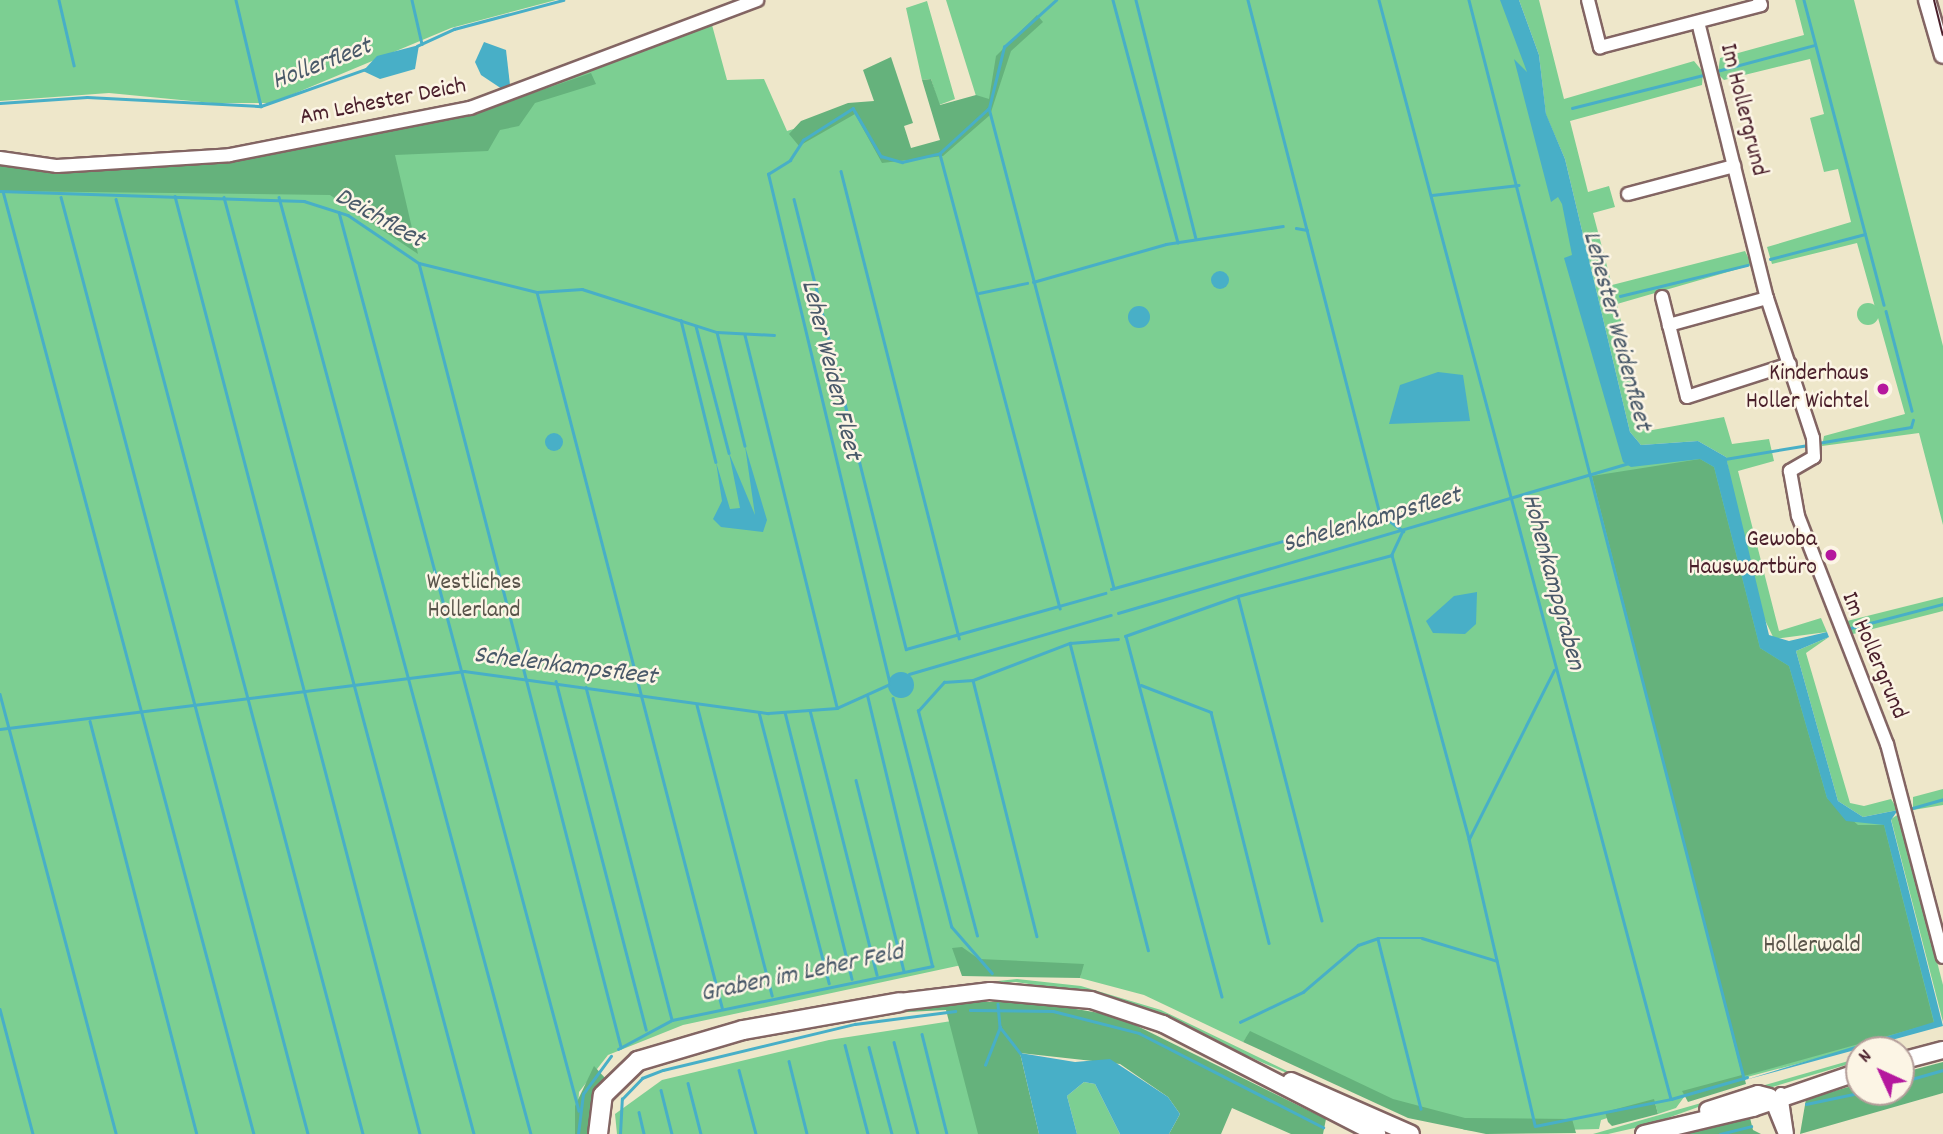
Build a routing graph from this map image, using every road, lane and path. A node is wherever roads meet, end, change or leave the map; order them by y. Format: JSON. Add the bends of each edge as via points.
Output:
{"nodes":[{"id":1,"x":757,"y":0,"type":"edge"},
{"id":2,"x":1588,"y":0,"type":"edge"},
{"id":3,"x":1759,"y":0,"type":"edge"},
{"id":4,"x":1927,"y":0,"type":"edge"},
{"id":5,"x":1698,"y":22,"type":"junction"},
{"id":6,"x":1943,"y":55,"type":"edge"},
{"id":7,"x":0,"y":158,"type":"edge"},
{"id":8,"x":1734,"y":166,"type":"junction"},
{"id":9,"x":1628,"y":194,"type":"dead end"},
{"id":10,"x":1662,"y":297,"type":"dead end"},
{"id":11,"x":1767,"y":298,"type":"junction"},
{"id":12,"x":1669,"y":325,"type":"junction"},
{"id":13,"x":1790,"y":364,"type":"junction"},
{"id":14,"x":1943,"y":957,"type":"edge"},
{"id":15,"x":900,"y":1002,"type":"joint"},
{"id":16,"x":763,"y":1029,"type":"junction"},
{"id":17,"x":1943,"y":1050,"type":"edge"},
{"id":18,"x":1915,"y":1057,"type":"edge"},
{"id":19,"x":1845,"y":1076,"type":"edge"},
{"id":20,"x":1776,"y":1096,"type":"junction"},
{"id":21,"x":1361,"y":1126,"type":"edge"},
{"id":22,"x":598,"y":1134,"type":"edge"},
{"id":23,"x":606,"y":1134,"type":"edge"},
{"id":24,"x":1411,"y":1134,"type":"edge"},
{"id":25,"x":1644,"y":1134,"type":"edge"},
{"id":26,"x":1786,"y":1134,"type":"edge"}],
"edges":[{"from":1,"to":7,"type":"street","name":"Am Lehester Deich","via":[[470,108],[230,155],[57,166]]},
{"from":2,"to":5,"type":"street","name":"Im Hollergrund","via":[[1600,47]]},
{"from":3,"to":5,"type":"street","name":"Im Hollergrund","via":[[1761,5]]},
{"from":4,"to":6,"type":"main road"},
{"from":5,"to":8,"type":"street","name":"Im Hollergrund"},
{"from":8,"to":9,"type":"street"},
{"from":8,"to":11,"type":"street","name":"Im Hollergrund"},
{"from":10,"to":12,"type":"street"},
{"from":11,"to":12,"type":"street"},
{"from":11,"to":13,"type":"street","name":"Im Hollergrund"},
{"from":12,"to":13,"type":"street","via":[[1686,397]]},
{"from":13,"to":14,"type":"street","name":"Im Hollergrund","via":[[1814,444],[1811,460],[1793,467],[1791,480],[1814,571],[1887,744]]},
{"from":15,"to":16,"type":"highway"},
{"from":15,"to":21,"type":"main road","via":[[990,991],[1091,1000],[1163,1024]]},
{"from":16,"to":22,"type":"highway","via":[[682,1045],[623,1070],[603,1095]]},
{"from":16,"to":23,"type":"highway","via":[[625,1080],[609,1105]]},
{"from":17,"to":18,"type":"main road"},
{"from":19,"to":20,"type":"main road"},
{"from":20,"to":25,"type":"main road","via":[[1754,1108]]},
{"from":20,"to":26,"type":"street"},
{"from":21,"to":24,"type":"main road"}]}
